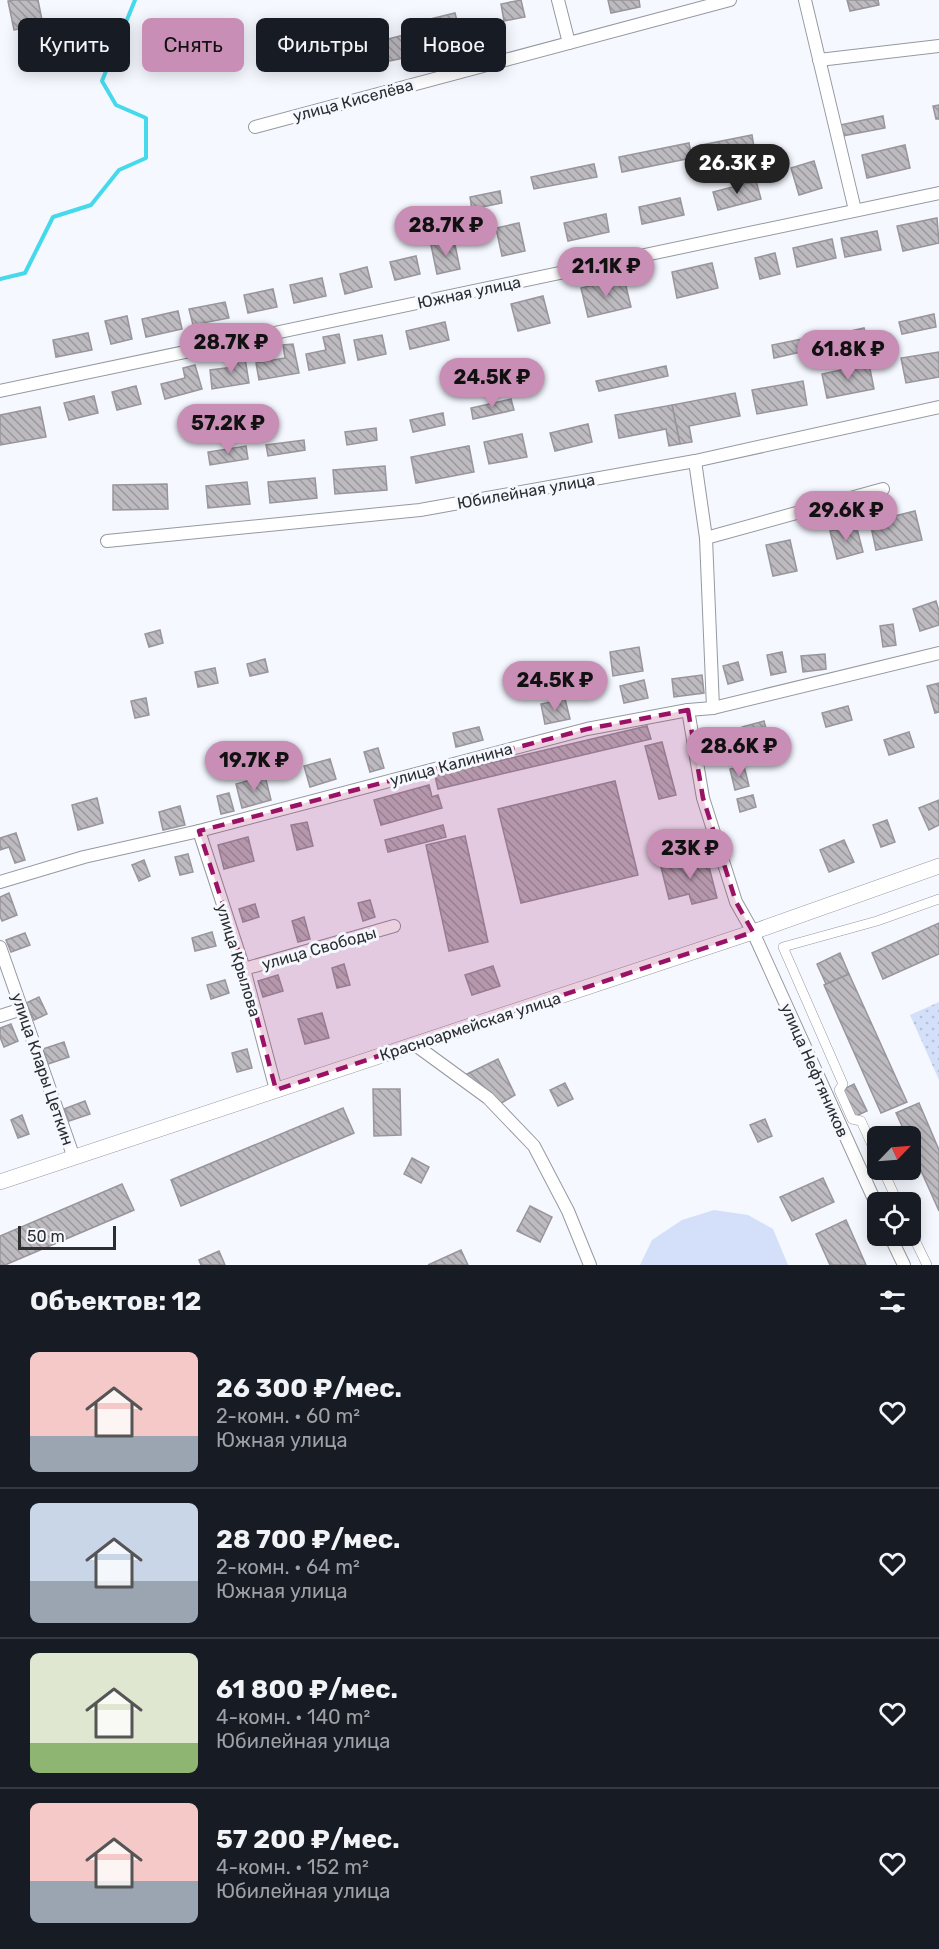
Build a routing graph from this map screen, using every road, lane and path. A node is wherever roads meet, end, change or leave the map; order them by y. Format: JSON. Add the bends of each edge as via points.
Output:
{"nodes":[{"id":1,"x":558,"y":0,"type":"edge"},
{"id":2,"x":730,"y":0,"type":"edge"},
{"id":3,"x":805,"y":0,"type":"edge"},
{"id":4,"x":569,"y":43,"type":"junction"},
{"id":5,"x":939,"y":46,"type":"edge"},
{"id":6,"x":819,"y":60,"type":"junction"},
{"id":7,"x":255,"y":127,"type":"dead end"},
{"id":8,"x":939,"y":193,"type":"edge"},
{"id":9,"x":855,"y":210,"type":"junction"},
{"id":10,"x":0,"y":391,"type":"edge"},
{"id":11,"x":939,"y":407,"type":"edge"},
{"id":12,"x":695,"y":461,"type":"junction"},
{"id":13,"x":883,"y":489,"type":"dead end"},
{"id":14,"x":706,"y":538,"type":"junction"},
{"id":15,"x":107,"y":541,"type":"dead end"},
{"id":16,"x":939,"y":653,"type":"edge"},
{"id":17,"x":713,"y":708,"type":"junction"},
{"id":18,"x":688,"y":710,"type":"junction"},
{"id":19,"x":199,"y":831,"type":"junction"},
{"id":20,"x":939,"y":866,"type":"edge"},
{"id":21,"x":0,"y":882,"type":"edge"},
{"id":22,"x":939,"y":899,"type":"edge"},
{"id":23,"x":394,"y":926,"type":"dead end"},
{"id":24,"x":753,"y":932,"type":"junction"},
{"id":25,"x":0,"y":947,"type":"edge"},
{"id":26,"x":244,"y":969,"type":"junction"},
{"id":27,"x":22,"y":1009,"type":"junction"},
{"id":28,"x":0,"y":1016,"type":"edge"},
{"id":29,"x":414,"y":1044,"type":"junction"},
{"id":30,"x":276,"y":1090,"type":"junction"},
{"id":31,"x":867,"y":1133,"type":"edge"},
{"id":32,"x":74,"y":1158,"type":"junction"},
{"id":33,"x":0,"y":1182,"type":"edge"},
{"id":34,"x":871,"y":1192,"type":"edge"},
{"id":35,"x":895,"y":1246,"type":"edge"},
{"id":36,"x":918,"y":1246,"type":"edge"},
{"id":37,"x":590,"y":1265,"type":"edge"},
{"id":38,"x":904,"y":1265,"type":"edge"},
{"id":39,"x":927,"y":1265,"type":"edge"}],
"edges":[{"from":1,"to":4,"type":"street"},
{"from":2,"to":4,"type":"street","name":"улица Киселёва"},
{"from":3,"to":6,"type":"street"},
{"from":4,"to":7,"type":"street","name":"улица Киселёва"},
{"from":5,"to":6,"type":"street"},
{"from":6,"to":9,"type":"street"},
{"from":8,"to":9,"type":"street","name":"Южная улица"},
{"from":9,"to":10,"type":"street","name":"Южная улица"},
{"from":11,"to":12,"type":"street","name":"Юбилейная улица"},
{"from":12,"to":14,"type":"street"},
{"from":12,"to":15,"type":"street","name":"Юбилейная улица","via":[[420,510]]},
{"from":13,"to":14,"type":"street"},
{"from":14,"to":17,"type":"street"},
{"from":16,"to":17,"type":"street","name":"улица Калинина"},
{"from":17,"to":18,"type":"street","name":"улица Калинина"},
{"from":18,"to":19,"type":"street","name":"улица Калинина","via":[[587,729]]},
{"from":18,"to":24,"type":"street","name":"улица Нефтяников","via":[[703,798],[736,902]]},
{"from":19,"to":21,"type":"street","name":"улица Калинина","via":[[84,857]]},
{"from":19,"to":26,"type":"street","name":"улица Крылова"},
{"from":20,"to":24,"type":"street","name":"Красноармейская улица"},
{"from":22,"to":31,"type":"street","via":[[783,947],[843,1084],[839,1090],[852,1119],[861,1120]]},
{"from":23,"to":26,"type":"street","name":"улица Свободы"},
{"from":24,"to":29,"type":"street","name":"Красноармейская улица"},
{"from":24,"to":34,"type":"street","name":"улица Нефтяников"},
{"from":25,"to":27,"type":"street","name":"улица Клары Цеткин"},
{"from":26,"to":30,"type":"street","name":"улица Крылова"},
{"from":27,"to":28,"type":"street"},
{"from":27,"to":32,"type":"street","name":"улица Клары Цеткин"},
{"from":29,"to":30,"type":"street","name":"Красноармейская улица"},
{"from":29,"to":37,"type":"street","via":[[488,1098],[534,1146],[568,1211]]},
{"from":30,"to":32,"type":"street","name":"Красноармейская улица"},
{"from":32,"to":33,"type":"street","name":"Красноармейская улица"},
{"from":35,"to":38,"type":"street"},
{"from":36,"to":39,"type":"street"}]}
